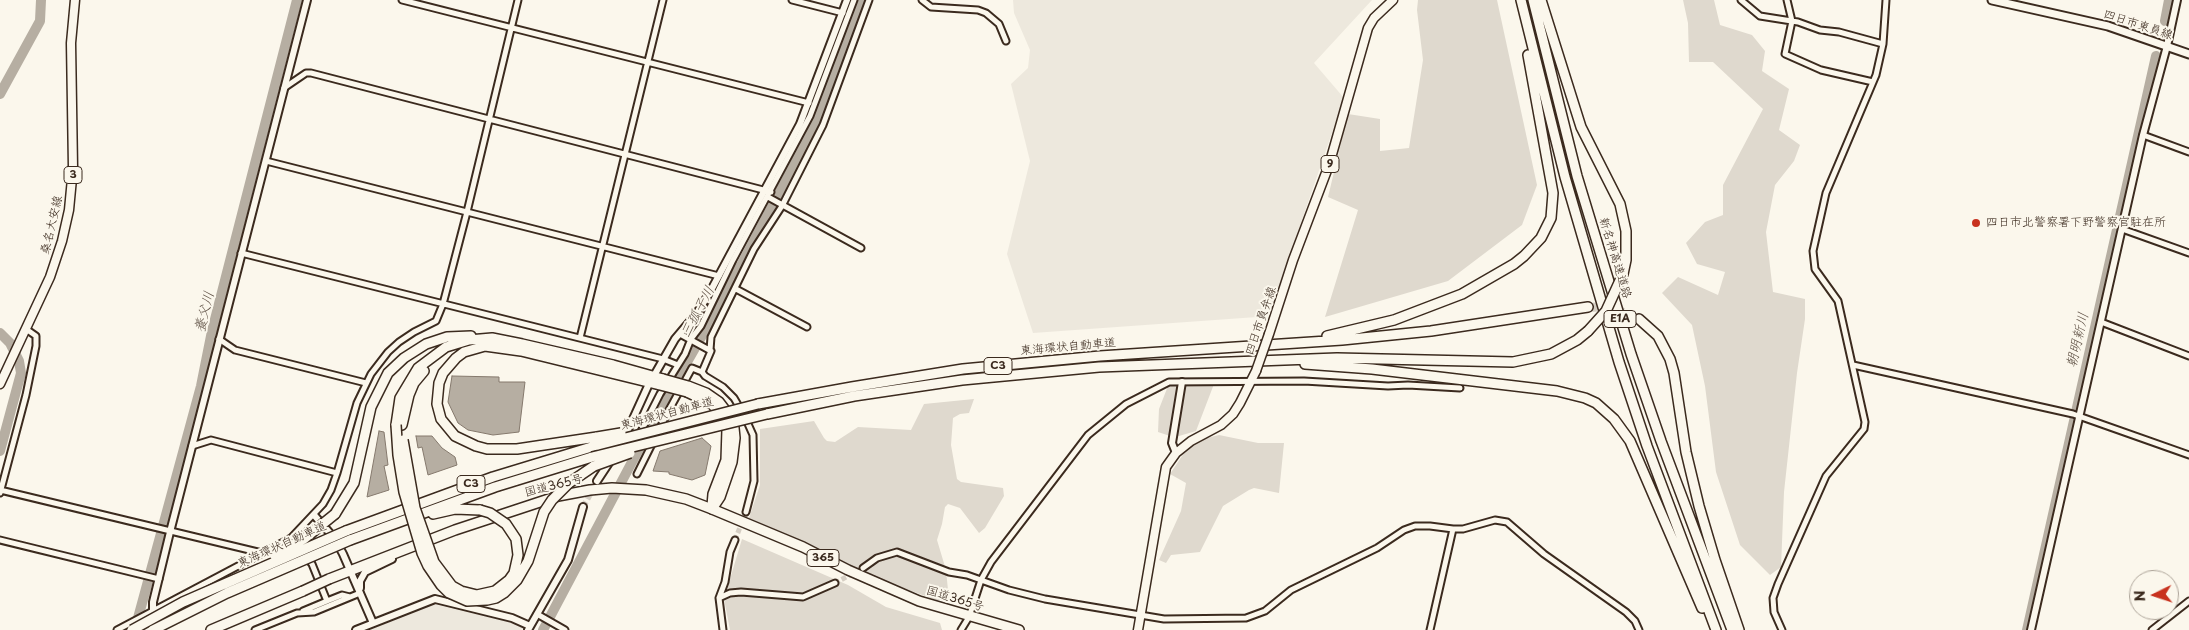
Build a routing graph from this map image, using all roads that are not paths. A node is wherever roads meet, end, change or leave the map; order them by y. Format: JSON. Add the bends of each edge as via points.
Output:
{"nodes":[{"id":1,"x":75,"y":0,"type":"edge"},
{"id":2,"x":308,"y":0,"type":"edge"},
{"id":3,"x":402,"y":0,"type":"edge"},
{"id":4,"x":518,"y":0,"type":"edge"},
{"id":5,"x":663,"y":0,"type":"edge"},
{"id":6,"x":792,"y":0,"type":"edge"},
{"id":7,"x":847,"y":0,"type":"edge"},
{"id":8,"x":854,"y":0,"type":"edge"},
{"id":9,"x":869,"y":0,"type":"edge"},
{"id":10,"x":922,"y":0,"type":"edge"},
{"id":11,"x":1393,"y":0,"type":"edge"},
{"id":12,"x":1520,"y":0,"type":"edge"},
{"id":13,"x":1533,"y":0,"type":"edge"},
{"id":14,"x":1541,"y":0,"type":"edge"},
{"id":15,"x":1741,"y":0,"type":"edge"},
{"id":16,"x":1787,"y":0,"type":"edge"},
{"id":17,"x":1886,"y":0,"type":"edge"},
{"id":18,"x":1992,"y":0,"type":"edge"},
{"id":19,"x":2177,"y":0,"type":"edge"},
{"id":20,"x":843,"y":13,"type":"junction"},
{"id":21,"x":1792,"y":22,"type":"junction"},
{"id":22,"x":511,"y":28,"type":"junction"},
{"id":23,"x":1006,"y":41,"type":"dead end"},
{"id":24,"x":1883,"y":44,"type":"junction"},
{"id":25,"x":2167,"y":46,"type":"junction"},
{"id":26,"x":2189,"y":54,"type":"edge"},
{"id":27,"x":648,"y":62,"type":"junction"},
{"id":28,"x":1873,"y":82,"type":"junction"},
{"id":29,"x":284,"y":88,"type":"junction"},
{"id":30,"x":810,"y":103,"type":"junction"},
{"id":31,"x":490,"y":120,"type":"junction"},
{"id":32,"x":2143,"y":135,"type":"junction"},
{"id":33,"x":2189,"y":152,"type":"edge"},
{"id":34,"x":624,"y":154,"type":"junction"},
{"id":35,"x":266,"y":161,"type":"junction"},
{"id":36,"x":768,"y":191,"type":"junction"},
{"id":37,"x":768,"y":197,"type":"junction"},
{"id":38,"x":782,"y":206,"type":"junction"},
{"id":39,"x":467,"y":212,"type":"junction"},
{"id":40,"x":2122,"y":229,"type":"junction"},
{"id":41,"x":602,"y":246,"type":"junction"},
{"id":42,"x":861,"y":248,"type":"dead end"},
{"id":43,"x":241,"y":253,"type":"junction"},
{"id":44,"x":2189,"y":253,"type":"edge"},
{"id":45,"x":719,"y":276,"type":"junction"},
{"id":46,"x":736,"y":289,"type":"junction"},
{"id":47,"x":443,"y":304,"type":"junction"},
{"id":48,"x":1588,"y":307,"type":"tunnel mouth"},
{"id":49,"x":1639,"y":319,"type":"tunnel mouth"},
{"id":50,"x":2101,"y":322,"type":"junction"},
{"id":51,"x":808,"y":326,"type":"dead end"},
{"id":52,"x":26,"y":329,"type":"junction"},
{"id":53,"x":680,"y":334,"type":"junction"},
{"id":54,"x":219,"y":338,"type":"junction"},
{"id":55,"x":492,"y":338,"type":"junction"},
{"id":56,"x":580,"y":338,"type":"junction"},
{"id":57,"x":691,"y":340,"type":"junction"},
{"id":58,"x":485,"y":346,"type":"junction"},
{"id":59,"x":1240,"y":348,"type":"junction"},
{"id":60,"x":708,"y":349,"type":"junction"},
{"id":61,"x":2189,"y":356,"type":"edge"},
{"id":62,"x":663,"y":359,"type":"junction"},
{"id":63,"x":1240,"y":360,"type":"junction"},
{"id":64,"x":678,"y":365,"type":"junction"},
{"id":65,"x":1852,"y":365,"type":"junction"},
{"id":66,"x":702,"y":372,"type":"junction"},
{"id":67,"x":655,"y":374,"type":"dead end"},
{"id":68,"x":1252,"y":381,"type":"junction"},
{"id":69,"x":366,"y":382,"type":"junction"},
{"id":70,"x":662,"y":382,"type":"junction"},
{"id":71,"x":1182,"y":382,"type":"junction"},
{"id":72,"x":0,"y":384,"type":"edge"},
{"id":73,"x":648,"y":386,"type":"dead end"},
{"id":74,"x":1460,"y":388,"type":"dead end"},
{"id":75,"x":2077,"y":415,"type":"junction"},
{"id":76,"x":399,"y":425,"type":"junction"},
{"id":77,"x":597,"y":441,"type":"junction"},
{"id":78,"x":192,"y":446,"type":"junction"},
{"id":79,"x":632,"y":450,"type":"dead end"},
{"id":80,"x":1176,"y":454,"type":"junction"},
{"id":81,"x":2189,"y":455,"type":"edge"},
{"id":82,"x":593,"y":462,"type":"junction"},
{"id":83,"x":337,"y":473,"type":"junction"},
{"id":84,"x":638,"y":474,"type":"dead end"},
{"id":85,"x":597,"y":481,"type":"tunnel mouth"},
{"id":86,"x":0,"y":491,"type":"edge"},
{"id":87,"x":583,"y":507,"type":"tunnel mouth"},
{"id":88,"x":712,"y":509,"type":"junction"},
{"id":89,"x":746,"y":512,"type":"tunnel mouth"},
{"id":90,"x":314,"y":515,"type":"junction"},
{"id":91,"x":1453,"y":530,"type":"junction"},
{"id":92,"x":168,"y":532,"type":"junction"},
{"id":93,"x":291,"y":538,"type":"junction"},
{"id":94,"x":0,"y":540,"type":"edge"},
{"id":95,"x":735,"y":540,"type":"tunnel mouth"},
{"id":96,"x":350,"y":542,"type":"junction"},
{"id":97,"x":404,"y":549,"type":"junction"},
{"id":98,"x":262,"y":553,"type":"junction"},
{"id":99,"x":863,"y":568,"type":"tunnel mouth"},
{"id":100,"x":351,"y":570,"type":"junction"},
{"id":101,"x":157,"y":579,"type":"junction"},
{"id":102,"x":981,"y":580,"type":"junction"},
{"id":103,"x":835,"y":583,"type":"tunnel mouth"},
{"id":104,"x":360,"y":593,"type":"junction"},
{"id":105,"x":351,"y":597,"type":"junction"},
{"id":106,"x":719,"y":598,"type":"junction"},
{"id":107,"x":327,"y":601,"type":"junction"},
{"id":108,"x":2189,"y":601,"type":"edge"},
{"id":109,"x":183,"y":602,"type":"junction"},
{"id":110,"x":153,"y":610,"type":"junction"},
{"id":111,"x":297,"y":613,"type":"junction"},
{"id":112,"x":537,"y":614,"type":"junction"},
{"id":113,"x":1140,"y":616,"type":"junction"},
{"id":114,"x":969,"y":617,"type":"junction"},
{"id":115,"x":373,"y":624,"type":"junction"},
{"id":116,"x":215,"y":628,"type":"edge"},
{"id":117,"x":529,"y":628,"type":"edge"},
{"id":118,"x":117,"y":630,"type":"edge"},
{"id":119,"x":132,"y":630,"type":"edge"},
{"id":120,"x":153,"y":630,"type":"edge"},
{"id":121,"x":255,"y":630,"type":"edge"},
{"id":122,"x":356,"y":630,"type":"edge"},
{"id":123,"x":565,"y":630,"type":"edge"},
{"id":124,"x":723,"y":630,"type":"edge"},
{"id":125,"x":961,"y":630,"type":"edge"},
{"id":126,"x":1019,"y":630,"type":"edge"},
{"id":127,"x":1138,"y":630,"type":"edge"},
{"id":128,"x":1430,"y":630,"type":"edge"},
{"id":129,"x":1639,"y":630,"type":"edge"},
{"id":130,"x":1712,"y":630,"type":"edge"},
{"id":131,"x":1716,"y":630,"type":"edge"},
{"id":132,"x":1732,"y":630,"type":"edge"},
{"id":133,"x":1739,"y":630,"type":"edge"},
{"id":134,"x":1782,"y":630,"type":"edge"},
{"id":135,"x":2031,"y":630,"type":"edge"},
{"id":136,"x":2152,"y":630,"type":"edge"}],
"edges":[{"from":1,"to":52,"type":"main road","name":"桑名大安線","number":"3","via":[[71,43],[73,168],[69,210],[54,266]]},
{"from":2,"to":29,"type":"street"},
{"from":3,"to":22,"type":"street"},
{"from":4,"to":22,"type":"street"},
{"from":5,"to":27,"type":"street"},
{"from":6,"to":20,"type":"street"},
{"from":7,"to":20,"type":"street"},
{"from":8,"to":36,"type":"street","via":[[810,116]]},
{"from":9,"to":38,"type":"street","via":[[823,125]]},
{"from":10,"to":23,"type":"street","via":[[931,7],[986,12],[999,24]]},
{"from":11,"to":68,"type":"main road","name":"四日市員弁線","number":"9","bridge":true,"via":[[1368,28],[1329,165]]},
{"from":12,"to":59,"type":"highway","via":[[1553,192],[1551,218],[1537,243],[1519,260],[1484,282],[1417,312],[1349,332]]},
{"from":12,"to":131,"type":"highway","name":"新名神高速道路","number":"E1A","via":[[1565,177],[1618,362]]},
{"from":13,"to":132,"type":"highway","name":"新名神高速道路","number":"E1A","via":[[1577,176],[1631,354],[1660,441]]},
{"from":14,"to":63,"type":"highway","bridge":true,"via":[[1578,119],[1622,210],[1627,246],[1623,274],[1606,311],[1577,340],[1551,354],[1513,362],[1337,358]]},
{"from":15,"to":21,"type":"street","via":[[1760,16]]},
{"from":16,"to":21,"type":"street"},
{"from":17,"to":24,"type":"street"},
{"from":18,"to":25,"type":"main road","name":"四日市東員線","via":[[2108,26]]},
{"from":19,"to":25,"type":"street"},
{"from":20,"to":30,"type":"street"},
{"from":21,"to":24,"type":"street"},
{"from":21,"to":28,"type":"street","via":[[1786,54],[1821,70]]},
{"from":22,"to":27,"type":"street"},
{"from":22,"to":31,"type":"street"},
{"from":24,"to":28,"type":"street"},
{"from":25,"to":26,"type":"main road","name":"四日市東員線"},
{"from":25,"to":32,"type":"street"},
{"from":27,"to":30,"type":"street"},
{"from":27,"to":34,"type":"street"},
{"from":28,"to":65,"type":"street","via":[[1826,193],[1813,251],[1815,269],[1838,301]]},
{"from":29,"to":31,"type":"street","via":[[311,73]]},
{"from":29,"to":35,"type":"street"},
{"from":30,"to":36,"type":"street"},
{"from":31,"to":34,"type":"street"},
{"from":31,"to":39,"type":"street"},
{"from":32,"to":33,"type":"street"},
{"from":32,"to":40,"type":"street"},
{"from":34,"to":36,"type":"street"},
{"from":34,"to":41,"type":"street"},
{"from":35,"to":39,"type":"street"},
{"from":35,"to":43,"type":"street"},
{"from":36,"to":37,"type":"street"},
{"from":36,"to":45,"type":"street"},
{"from":37,"to":38,"type":"street"},
{"from":37,"to":57,"type":"street"},
{"from":38,"to":42,"type":"street"},
{"from":38,"to":46,"type":"street","via":[[754,249]]},
{"from":39,"to":41,"type":"street"},
{"from":39,"to":47,"type":"street"},
{"from":40,"to":44,"type":"street"},
{"from":40,"to":50,"type":"street"},
{"from":41,"to":45,"type":"street"},
{"from":41,"to":56,"type":"street"},
{"from":43,"to":47,"type":"street"},
{"from":43,"to":54,"type":"street"},
{"from":45,"to":53,"type":"street"},
{"from":46,"to":51,"type":"street"},
{"from":46,"to":60,"type":"street"},
{"from":47,"to":56,"type":"street"},
{"from":47,"to":69,"type":"street","via":[[436,321],[399,342]]},
{"from":48,"to":59,"type":"highway","via":[[1431,331]]},
{"from":49,"to":133,"type":"highway","via":[[1658,336],[1670,359],[1699,506]]},
{"from":50,"to":61,"type":"street"},
{"from":50,"to":75,"type":"street"},
{"from":52,"to":72,"type":"main road","name":"桑名大安線","number":"3"},
{"from":52,"to":86,"type":"street","via":[[36,336],[36,346]]},
{"from":53,"to":57,"type":"street"},
{"from":53,"to":62,"type":"street"},
{"from":54,"to":69,"type":"street","via":[[235,350]]},
{"from":54,"to":78,"type":"street"},
{"from":55,"to":70,"type":"highway","via":[[582,357]]},
{"from":55,"to":76,"type":"highway","via":[[458,342],[426,361],[411,377],[400,398]]},
{"from":55,"to":109,"type":"highway","bridge":true,"via":[[457,336],[436,340],[414,350],[388,373],[371,407],[354,483],[335,514],[304,539]]},
{"from":56,"to":62,"type":"street"},
{"from":57,"to":60,"type":"street"},
{"from":57,"to":64,"type":"street"},
{"from":58,"to":70,"type":"highway","via":[[515,349]]},
{"from":58,"to":76,"type":"highway","via":[[453,351],[430,365],[408,395]]},
{"from":58,"to":77,"type":"highway","via":[[456,358],[443,372],[439,382],[438,412],[454,436],[476,446],[503,450]]},
{"from":59,"to":77,"type":"highway","name":"東海環状自動車道","number":"C3","bridge":true,"via":[[1100,356],[963,370],[758,404]]},
{"from":60,"to":66,"type":"street"},
{"from":62,"to":64,"type":"street"},
{"from":62,"to":67,"type":"street"},
{"from":63,"to":82,"type":"highway","name":"東海環状自動車道","number":"C3","bridge":true,"via":[[1028,373],[854,396],[712,427]]},
{"from":63,"to":130,"type":"highway","via":[[1421,374],[1557,391],[1596,403],[1614,418],[1630,441]]},
{"from":64,"to":79,"type":"street"},
{"from":65,"to":75,"type":"street"},
{"from":65,"to":134,"type":"street","via":[[1864,429],[1826,476],[1778,584],[1773,598],[1774,612]]},
{"from":66,"to":84,"type":"street","via":[[692,368]]},
{"from":66,"to":89,"type":"street","via":[[734,398],[752,436],[754,481]]},
{"from":68,"to":71,"type":"street"},
{"from":68,"to":74,"type":"street"},
{"from":68,"to":80,"type":"main road","name":"四日市員弁線","number":"9","via":[[1240,403],[1221,426]]},
{"from":69,"to":83,"type":"street","via":[[356,403]]},
{"from":70,"to":88,"type":"highway","bridge":true,"via":[[706,393],[729,415],[735,438],[732,462],[720,497]]},
{"from":71,"to":80,"type":"street","via":[[1172,443]]},
{"from":71,"to":102,"type":"street","via":[[1169,382],[1126,404],[1088,435],[991,562]]},
{"from":73,"to":85,"type":"street","via":[[622,443]]},
{"from":75,"to":81,"type":"street"},
{"from":75,"to":135,"type":"street"},
{"from":76,"to":82,"type":"highway","bridge":true,"via":[[398,455],[404,492],[422,553],[440,585],[467,601],[496,598],[517,580],[528,561],[544,512],[552,500]]},
{"from":76,"to":96,"type":"highway","bridge":true,"via":[[410,489],[419,523],[434,562],[452,586],[469,594],[486,594],[502,586],[514,573],[518,555],[516,539],[506,524],[480,510],[444,512]]},
{"from":77,"to":109,"type":"highway","name":"東海環状自動車道","number":"C3","bridge":true,"via":[[346,531]]},
{"from":78,"to":83,"type":"street","via":[[211,440]]},
{"from":78,"to":92,"type":"street"},
{"from":80,"to":113,"type":"main road","name":"四日市員弁線","number":"9","via":[[1166,467]]},
{"from":82,"to":96,"type":"highway","name":"東海環状自動車道","number":"C3","via":[[495,487]]},
{"from":83,"to":90,"type":"street","via":[[332,490]]},
{"from":86,"to":92,"type":"street"},
{"from":87,"to":112,"type":"street","via":[[568,560]]},
{"from":88,"to":97,"type":"highway","name":"国道365号","number":"365","via":[[668,494],[627,488],[590,490],[558,496]]},
{"from":88,"to":114,"type":"highway","name":"国道365号","number":"365","via":[[918,601]]},
{"from":90,"to":93,"type":"street"},
{"from":90,"to":100,"type":"street","via":[[334,539]]},
{"from":91,"to":113,"type":"street","via":[[1415,526],[1404,530],[1377,548],[1296,587],[1257,615],[1246,618],[1164,619]]},
{"from":91,"to":128,"type":"street"},
{"from":91,"to":129,"type":"street","via":[[1485,521],[1507,522],[1544,554],[1626,612]]},
{"from":92,"to":98,"type":"street"},
{"from":92,"to":101,"type":"street"},
{"from":93,"to":98,"type":"street"},
{"from":93,"to":107,"type":"street","via":[[312,564]]},
{"from":94,"to":101,"type":"street"},
{"from":95,"to":106,"type":"street"},
{"from":96,"to":120,"type":"highway","name":"東海環状自動車道","number":"C3","bridge":true,"via":[[227,593]]},
{"from":97,"to":100,"type":"highway","name":"国道365号","number":"365"},
{"from":97,"to":104,"type":"street","via":[[392,559],[364,572]]},
{"from":98,"to":110,"type":"street"},
{"from":99,"to":102,"type":"street","via":[[877,558],[897,552],[949,572]]},
{"from":100,"to":104,"type":"street"},
{"from":100,"to":116,"type":"highway","name":"国道365号","number":"365","bridge":true},
{"from":101,"to":110,"type":"street"},
{"from":102,"to":113,"type":"street","via":[[1045,599]]},
{"from":102,"to":114,"type":"street"},
{"from":103,"to":106,"type":"street","via":[[803,597],[742,592]]},
{"from":104,"to":105,"type":"street"},
{"from":104,"to":115,"type":"street"},
{"from":105,"to":107,"type":"street","via":[[342,595]]},
{"from":105,"to":111,"type":"street","via":[[314,612]]},
{"from":106,"to":124,"type":"street"},
{"from":107,"to":111,"type":"street"},
{"from":108,"to":136,"type":"street"},
{"from":109,"to":119,"type":"highway","name":"東海環状自動車道","number":"C3","bridge":true},
{"from":110,"to":118,"type":"street"},
{"from":110,"to":120,"type":"street"},
{"from":111,"to":121,"type":"street"},
{"from":112,"to":117,"type":"street"},
{"from":112,"to":123,"type":"street"},
{"from":113,"to":127,"type":"main road","name":"四日市員弁線","number":"9"},
{"from":114,"to":125,"type":"street"},
{"from":114,"to":126,"type":"highway","name":"国道365号","number":"365"},
{"from":115,"to":117,"type":"street","via":[[435,599],[512,618]]},
{"from":115,"to":122,"type":"street"}]}
